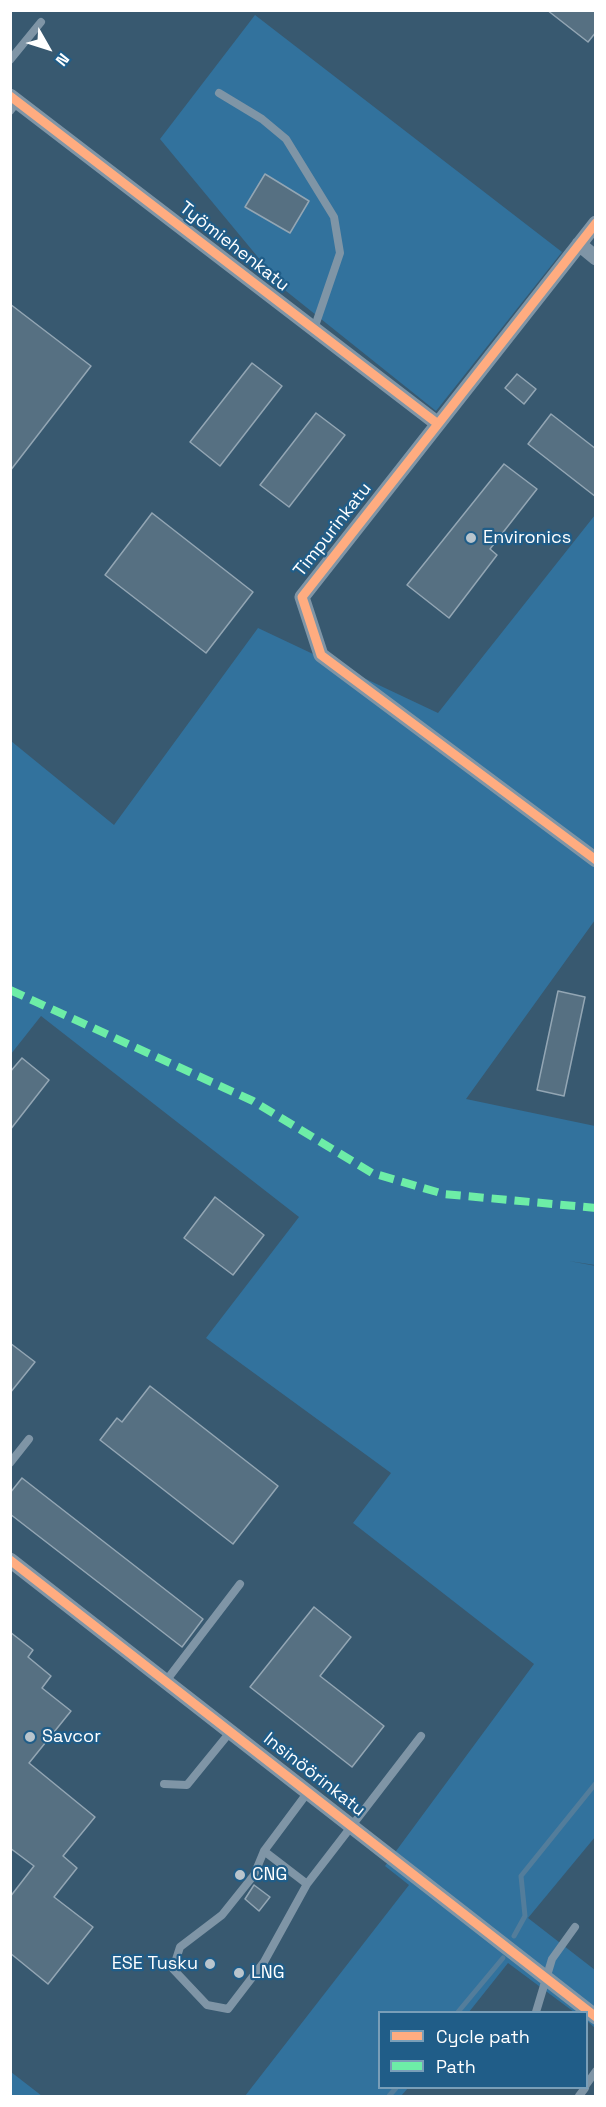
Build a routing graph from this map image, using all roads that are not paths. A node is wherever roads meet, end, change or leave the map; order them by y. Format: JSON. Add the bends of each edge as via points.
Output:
{"nodes":[{"id":1,"x":41,"y":22,"type":"dead end"},
{"id":2,"x":10,"y":60,"type":"edge"},
{"id":3,"x":219,"y":93,"type":"dead end"},
{"id":4,"x":13,"y":103,"type":"edge"},
{"id":5,"x":596,"y":224,"type":"edge"},
{"id":6,"x":579,"y":244,"type":"junction"},
{"id":7,"x":596,"y":258,"type":"edge"},
{"id":8,"x":314,"y":329,"type":"junction"},
{"id":9,"x":438,"y":424,"type":"junction"},
{"id":10,"x":596,"y":860,"type":"edge"},
{"id":11,"x":29,"y":1439,"type":"dead end"},
{"id":12,"x":10,"y":1462,"type":"edge"},
{"id":13,"x":10,"y":1560,"type":"edge"},
{"id":14,"x":240,"y":1584,"type":"dead end"},
{"id":15,"x":166,"y":1681,"type":"junction"},
{"id":16,"x":231,"y":1731,"type":"junction"},
{"id":17,"x":421,"y":1736,"type":"dead end"},
{"id":18,"x":164,"y":1784,"type":"dead end"},
{"id":19,"x":308,"y":1791,"type":"junction"},
{"id":20,"x":352,"y":1826,"type":"junction"},
{"id":21,"x":264,"y":1851,"type":"junction"},
{"id":22,"x":307,"y":1884,"type":"junction"},
{"id":23,"x":574,"y":1928,"type":"dead end"},
{"id":24,"x":548,"y":1980,"type":"junction"},
{"id":25,"x":536,"y":2011,"type":"edge"},
{"id":26,"x":596,"y":2017,"type":"edge"}],
"edges":[{"from":1,"to":2,"type":"lane"},
{"from":3,"to":8,"type":"lane","via":[[262,118],[286,139],[334,217],[340,253]]},
{"from":4,"to":8,"type":"street","name":"Työmiehenkatu"},
{"from":5,"to":6,"type":"street","name":"Timpurinkatu"},
{"from":6,"to":7,"type":"street"},
{"from":6,"to":9,"type":"street","name":"Timpurinkatu"},
{"from":8,"to":9,"type":"street","name":"Työmiehenkatu"},
{"from":9,"to":10,"type":"street","name":"Timpurinkatu","via":[[302,597],[321,655]]},
{"from":11,"to":12,"type":"lane"},
{"from":13,"to":15,"type":"street","name":"Insinöörinkatu"},
{"from":14,"to":15,"type":"lane"},
{"from":15,"to":16,"type":"street","name":"Insinöörinkatu"},
{"from":16,"to":18,"type":"lane","via":[[187,1785]]},
{"from":16,"to":19,"type":"street","name":"Insinöörinkatu"},
{"from":17,"to":20,"type":"lane"},
{"from":19,"to":20,"type":"street","name":"Insinöörinkatu"},
{"from":19,"to":21,"type":"lane"},
{"from":20,"to":22,"type":"lane"},
{"from":20,"to":24,"type":"street","name":"Insinöörinkatu"},
{"from":21,"to":22,"type":"lane"},
{"from":21,"to":22,"type":"lane","via":[[254,1875],[222,1915],[180,1947],[173,1969],[207,2005],[228,2009],[264,1962]]},
{"from":23,"to":24,"type":"lane","via":[[552,1959]]},
{"from":24,"to":25,"type":"lane"},
{"from":24,"to":26,"type":"street","name":"Insinöörinkatu"}]}
